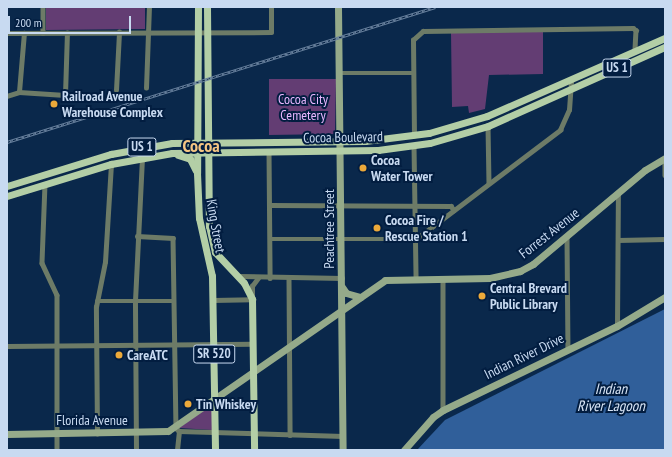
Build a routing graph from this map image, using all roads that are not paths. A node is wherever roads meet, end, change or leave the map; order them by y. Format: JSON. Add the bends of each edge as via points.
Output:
{"nodes":[{"id":1,"x":43,"y":7,"type":"edge"},
{"id":2,"x":149,"y":7,"type":"edge"},
{"id":3,"x":198,"y":7,"type":"edge"},
{"id":4,"x":207,"y":7,"type":"edge"},
{"id":5,"x":270,"y":7,"type":"edge"},
{"id":6,"x":338,"y":7,"type":"edge"},
{"id":7,"x":149,"y":31,"type":"junction"},
{"id":8,"x":198,"y":31,"type":"junction"},
{"id":9,"x":207,"y":31,"type":"junction"},
{"id":10,"x":119,"y":32,"type":"junction"},
{"id":11,"x":7,"y":33,"type":"edge"},
{"id":12,"x":24,"y":33,"type":"junction"},
{"id":13,"x":43,"y":33,"type":"junction"},
{"id":14,"x":67,"y":33,"type":"junction"},
{"id":15,"x":665,"y":38,"type":"edge"},
{"id":16,"x":665,"y":47,"type":"edge"},
{"id":17,"x":635,"y":51,"type":"junction"},
{"id":18,"x":340,"y":73,"type":"junction"},
{"id":19,"x":413,"y":73,"type":"junction"},
{"id":20,"x":571,"y":80,"type":"junction"},
{"id":21,"x":146,"y":88,"type":"dead end"},
{"id":22,"x":570,"y":89,"type":"junction"},
{"id":23,"x":116,"y":90,"type":"dead end"},
{"id":24,"x":19,"y":92,"type":"junction"},
{"id":25,"x":7,"y":96,"type":"edge"},
{"id":26,"x":505,"y":108,"type":"junction"},
{"id":27,"x":487,"y":116,"type":"junction"},
{"id":28,"x":488,"y":126,"type":"junction"},
{"id":29,"x":473,"y":131,"type":"junction"},
{"id":30,"x":414,"y":136,"type":"junction"},
{"id":31,"x":341,"y":140,"type":"junction"},
{"id":32,"x":207,"y":141,"type":"junction"},
{"id":33,"x":197,"y":142,"type":"junction"},
{"id":34,"x":414,"y":146,"type":"junction"},
{"id":35,"x":341,"y":150,"type":"junction"},
{"id":36,"x":197,"y":151,"type":"junction"},
{"id":37,"x":206,"y":151,"type":"junction"},
{"id":38,"x":269,"y":151,"type":"junction"},
{"id":39,"x":172,"y":153,"type":"junction"},
{"id":40,"x":142,"y":157,"type":"junction"},
{"id":41,"x":665,"y":158,"type":"edge"},
{"id":42,"x":111,"y":164,"type":"junction"},
{"id":43,"x":56,"y":170,"type":"junction"},
{"id":44,"x":197,"y":173,"type":"junction"},
{"id":45,"x":665,"y":175,"type":"edge"},
{"id":46,"x":489,"y":183,"type":"junction"},
{"id":47,"x":45,"y":184,"type":"junction"},
{"id":48,"x":7,"y":186,"type":"edge"},
{"id":49,"x":618,"y":193,"type":"junction"},
{"id":50,"x":7,"y":196,"type":"edge"},
{"id":51,"x":270,"y":205,"type":"junction"},
{"id":52,"x":415,"y":206,"type":"junction"},
{"id":53,"x":342,"y":207,"type":"junction"},
{"id":54,"x":454,"y":210,"type":"junction"},
{"id":55,"x":137,"y":236,"type":"junction"},
{"id":56,"x":567,"y":237,"type":"junction"},
{"id":57,"x":270,"y":239,"type":"junction"},
{"id":58,"x":416,"y":239,"type":"junction"},
{"id":59,"x":665,"y":239,"type":"edge"},
{"id":60,"x":342,"y":240,"type":"junction"},
{"id":61,"x":618,"y":240,"type":"junction"},
{"id":62,"x":238,"y":276,"type":"junction"},
{"id":63,"x":258,"y":278,"type":"junction"},
{"id":64,"x":270,"y":278,"type":"junction"},
{"id":65,"x":288,"y":278,"type":"junction"},
{"id":66,"x":342,"y":278,"type":"junction"},
{"id":67,"x":416,"y":278,"type":"junction"},
{"id":68,"x":443,"y":278,"type":"junction"},
{"id":69,"x":342,"y":287,"type":"junction"},
{"id":70,"x":360,"y":297,"type":"junction"},
{"id":71,"x":665,"y":297,"type":"edge"},
{"id":72,"x":252,"y":299,"type":"junction"},
{"id":73,"x":217,"y":300,"type":"junction"},
{"id":74,"x":97,"y":301,"type":"junction"},
{"id":75,"x":134,"y":301,"type":"junction"},
{"id":76,"x":174,"y":301,"type":"junction"},
{"id":77,"x":342,"y":310,"type":"junction"},
{"id":78,"x":617,"y":326,"type":"junction"},
{"id":79,"x":253,"y":344,"type":"junction"},
{"id":80,"x":174,"y":345,"type":"junction"},
{"id":81,"x":214,"y":345,"type":"junction"},
{"id":82,"x":7,"y":346,"type":"edge"},
{"id":83,"x":57,"y":346,"type":"junction"},
{"id":84,"x":96,"y":346,"type":"junction"},
{"id":85,"x":135,"y":346,"type":"junction"},
{"id":86,"x":289,"y":348,"type":"junction"},
{"id":87,"x":568,"y":349,"type":"junction"},
{"id":88,"x":253,"y":371,"type":"junction"},
{"id":89,"x":214,"y":399,"type":"junction"},
{"id":90,"x":443,"y":410,"type":"junction"},
{"id":91,"x":178,"y":430,"type":"junction"},
{"id":92,"x":215,"y":432,"type":"junction"},
{"id":93,"x":136,"y":433,"type":"junction"},
{"id":94,"x":253,"y":433,"type":"junction"},
{"id":95,"x":7,"y":434,"type":"edge"},
{"id":96,"x":57,"y":434,"type":"junction"},
{"id":97,"x":97,"y":434,"type":"junction"},
{"id":98,"x":290,"y":435,"type":"junction"},
{"id":99,"x":343,"y":436,"type":"junction"},
{"id":100,"x":57,"y":450,"type":"edge"},
{"id":101,"x":136,"y":450,"type":"edge"},
{"id":102,"x":177,"y":450,"type":"edge"},
{"id":103,"x":215,"y":450,"type":"edge"},
{"id":104,"x":254,"y":450,"type":"edge"},
{"id":105,"x":343,"y":450,"type":"edge"},
{"id":106,"x":404,"y":450,"type":"edge"}],
"edges":[{"from":1,"to":13,"type":"street"},
{"from":2,"to":7,"type":"street"},
{"from":3,"to":8,"type":"main road","name":"King Street","number":"SR 520"},
{"from":4,"to":9,"type":"main road","name":"King Street"},
{"from":5,"to":9,"type":"street","via":[[271,32]]},
{"from":6,"to":18,"type":"street","name":"Peachtree Street"},
{"from":7,"to":8,"type":"street"},
{"from":7,"to":10,"type":"street"},
{"from":7,"to":21,"type":"street"},
{"from":8,"to":9,"type":"street"},
{"from":8,"to":33,"type":"main road","name":"King Street","number":"SR 520"},
{"from":9,"to":32,"type":"main road","name":"King Street"},
{"from":10,"to":14,"type":"street"},
{"from":10,"to":23,"type":"street"},
{"from":11,"to":12,"type":"street"},
{"from":12,"to":13,"type":"street"},
{"from":12,"to":24,"type":"street"},
{"from":13,"to":14,"type":"street"},
{"from":14,"to":24,"type":"street","via":[[64,96]]},
{"from":15,"to":17,"type":"main road","name":"Cocoa Boulevard","number":"US 1"},
{"from":16,"to":22,"type":"main road","name":"Cocoa Boulevard","number":"US 1"},
{"from":17,"to":19,"type":"street","via":[[636,30],[423,31],[416,35]]},
{"from":17,"to":20,"type":"main road","name":"Cocoa Boulevard","number":"US 1"},
{"from":18,"to":19,"type":"street"},
{"from":18,"to":31,"type":"street","name":"Peachtree Street"},
{"from":19,"to":30,"type":"street"},
{"from":20,"to":22,"type":"street"},
{"from":20,"to":26,"type":"main road","name":"Cocoa Boulevard","number":"US 1"},
{"from":22,"to":28,"type":"main road","name":"Cocoa Boulevard","number":"US 1"},
{"from":22,"to":46,"type":"street","via":[[567,116],[560,130]]},
{"from":24,"to":25,"type":"street"},
{"from":26,"to":27,"type":"main road","name":"Cocoa Boulevard","number":"US 1"},
{"from":26,"to":28,"type":"main road"},
{"from":27,"to":29,"type":"main road"},
{"from":27,"to":30,"type":"main road","name":"Cocoa Boulevard","number":"US 1"},
{"from":28,"to":29,"type":"main road","name":"Cocoa Boulevard","number":"US 1"},
{"from":28,"to":46,"type":"street"},
{"from":29,"to":34,"type":"main road","name":"Cocoa Boulevard","number":"US 1"},
{"from":30,"to":31,"type":"main road","name":"Cocoa Boulevard","number":"US 1"},
{"from":31,"to":32,"type":"main road","name":"Cocoa Boulevard","number":"US 1"},
{"from":31,"to":35,"type":"street","name":"Peachtree Street"},
{"from":32,"to":33,"type":"main road","name":"Cocoa Boulevard","number":"US 1"},
{"from":32,"to":37,"type":"main road","name":"King Street"},
{"from":33,"to":36,"type":"main road","name":"King Street","number":"SR 520"},
{"from":33,"to":43,"type":"main road","name":"Cocoa Boulevard","number":"US 1","via":[[127,150]]},
{"from":34,"to":35,"type":"main road","name":"Cocoa Boulevard","number":"US 1"},
{"from":34,"to":52,"type":"street"},
{"from":35,"to":38,"type":"main road","name":"Cocoa Boulevard","number":"US 1"},
{"from":35,"to":53,"type":"street","name":"Peachtree Street"},
{"from":36,"to":37,"type":"main road","name":"Cocoa Boulevard","number":"US 1"},
{"from":36,"to":39,"type":"main road","name":"Cocoa Boulevard","number":"US 1"},
{"from":36,"to":44,"type":"main road","name":"King Street","number":"SR 520"},
{"from":37,"to":38,"type":"main road","name":"Cocoa Boulevard","number":"US 1"},
{"from":37,"to":62,"type":"main road","name":"King Street","via":[[209,226],[215,252]]},
{"from":38,"to":51,"type":"street"},
{"from":39,"to":40,"type":"main road","name":"Cocoa Boulevard","number":"US 1"},
{"from":39,"to":44,"type":"main road","via":[[190,159]]},
{"from":40,"to":42,"type":"main road","name":"Cocoa Boulevard","number":"US 1"},
{"from":40,"to":55,"type":"street"},
{"from":41,"to":45,"type":"street"},
{"from":41,"to":49,"type":"street","name":"Forrest Avenue"},
{"from":42,"to":47,"type":"main road","name":"Cocoa Boulevard","number":"US 1"},
{"from":42,"to":74,"type":"street","via":[[106,262]]},
{"from":43,"to":47,"type":"main road"},
{"from":43,"to":48,"type":"main road","name":"Cocoa Boulevard","number":"US 1"},
{"from":44,"to":73,"type":"main road","name":"King Street","number":"SR 520","via":[[199,218]]},
{"from":46,"to":54,"type":"street"},
{"from":47,"to":50,"type":"main road","name":"Cocoa Boulevard","number":"US 1"},
{"from":47,"to":83,"type":"street","via":[[42,263],[57,295]]},
{"from":49,"to":56,"type":"street","name":"Forrest Avenue"},
{"from":49,"to":61,"type":"street"},
{"from":51,"to":53,"type":"street"},
{"from":51,"to":57,"type":"street"},
{"from":52,"to":53,"type":"street"},
{"from":52,"to":54,"type":"street","via":[[450,206]]},
{"from":52,"to":58,"type":"street"},
{"from":53,"to":60,"type":"street","name":"Peachtree Street"},
{"from":54,"to":58,"type":"street"},
{"from":55,"to":75,"type":"street"},
{"from":55,"to":76,"type":"street","via":[[173,238]]},
{"from":56,"to":68,"type":"street","name":"Forrest Avenue","via":[[520,271],[490,278]]},
{"from":56,"to":87,"type":"street"},
{"from":57,"to":60,"type":"street"},
{"from":57,"to":64,"type":"street"},
{"from":58,"to":60,"type":"street"},
{"from":58,"to":67,"type":"street"},
{"from":59,"to":61,"type":"street"},
{"from":60,"to":66,"type":"street","name":"Peachtree Street"},
{"from":61,"to":78,"type":"street"},
{"from":62,"to":63,"type":"street"},
{"from":62,"to":72,"type":"main road","name":"King Street"},
{"from":63,"to":64,"type":"street"},
{"from":63,"to":72,"type":"street","via":[[252,286]]},
{"from":64,"to":65,"type":"street"},
{"from":65,"to":66,"type":"street"},
{"from":65,"to":86,"type":"street"},
{"from":66,"to":69,"type":"street","name":"Peachtree Street"},
{"from":67,"to":68,"type":"street","name":"Forrest Avenue"},
{"from":67,"to":70,"type":"street","name":"Forrest Avenue","via":[[385,280]]},
{"from":68,"to":90,"type":"street"},
{"from":69,"to":70,"type":"street","via":[[346,293]]},
{"from":69,"to":77,"type":"street","name":"Peachtree Street"},
{"from":70,"to":77,"type":"street","name":"Forrest Avenue"},
{"from":71,"to":78,"type":"street","name":"Indian River Drive"},
{"from":72,"to":73,"type":"street"},
{"from":72,"to":79,"type":"main road","number":"SR 520"},
{"from":73,"to":81,"type":"main road","name":"King Street","number":"SR 520"},
{"from":74,"to":75,"type":"street"},
{"from":74,"to":84,"type":"street"},
{"from":75,"to":76,"type":"street"},
{"from":75,"to":85,"type":"street"},
{"from":76,"to":80,"type":"street"},
{"from":77,"to":86,"type":"street","name":"Forrest Avenue"},
{"from":77,"to":99,"type":"street","name":"Peachtree Street"},
{"from":78,"to":87,"type":"street","name":"Indian River Drive"},
{"from":79,"to":81,"type":"street"},
{"from":79,"to":88,"type":"main road","number":"SR 520"},
{"from":80,"to":81,"type":"street"},
{"from":80,"to":85,"type":"street"},
{"from":80,"to":91,"type":"street"},
{"from":81,"to":89,"type":"main road","name":"King Street","number":"SR 520"},
{"from":82,"to":83,"type":"street"},
{"from":83,"to":84,"type":"street"},
{"from":83,"to":96,"type":"street"},
{"from":84,"to":85,"type":"street"},
{"from":84,"to":97,"type":"street"},
{"from":85,"to":93,"type":"street"},
{"from":86,"to":88,"type":"street","name":"Forrest Avenue"},
{"from":86,"to":98,"type":"street"},
{"from":87,"to":90,"type":"street","name":"Indian River Drive"},
{"from":88,"to":89,"type":"street","name":"Forrest Avenue"},
{"from":88,"to":94,"type":"main road","number":"SR 520"},
{"from":89,"to":91,"type":"street","name":"Forrest Avenue"},
{"from":89,"to":92,"type":"main road","name":"King Street","number":"SR 520"},
{"from":90,"to":106,"type":"street","name":"Indian River Drive","via":[[433,417]]},
{"from":91,"to":92,"type":"street","name":"Florida Avenue"},
{"from":91,"to":93,"type":"street","name":"Florida Avenue"},
{"from":91,"to":102,"type":"street"},
{"from":92,"to":94,"type":"street","name":"Florida Avenue"},
{"from":92,"to":103,"type":"main road","name":"King Street","number":"SR 520"},
{"from":93,"to":97,"type":"street","name":"Florida Avenue"},
{"from":93,"to":101,"type":"street"},
{"from":94,"to":98,"type":"street","name":"Florida Avenue"},
{"from":94,"to":104,"type":"main road","number":"SR 520"},
{"from":95,"to":96,"type":"street","name":"Florida Avenue"},
{"from":96,"to":97,"type":"street","name":"Florida Avenue"},
{"from":96,"to":100,"type":"street"},
{"from":98,"to":99,"type":"street","name":"Florida Avenue"},
{"from":99,"to":105,"type":"street","name":"Peachtree Street"}]}
